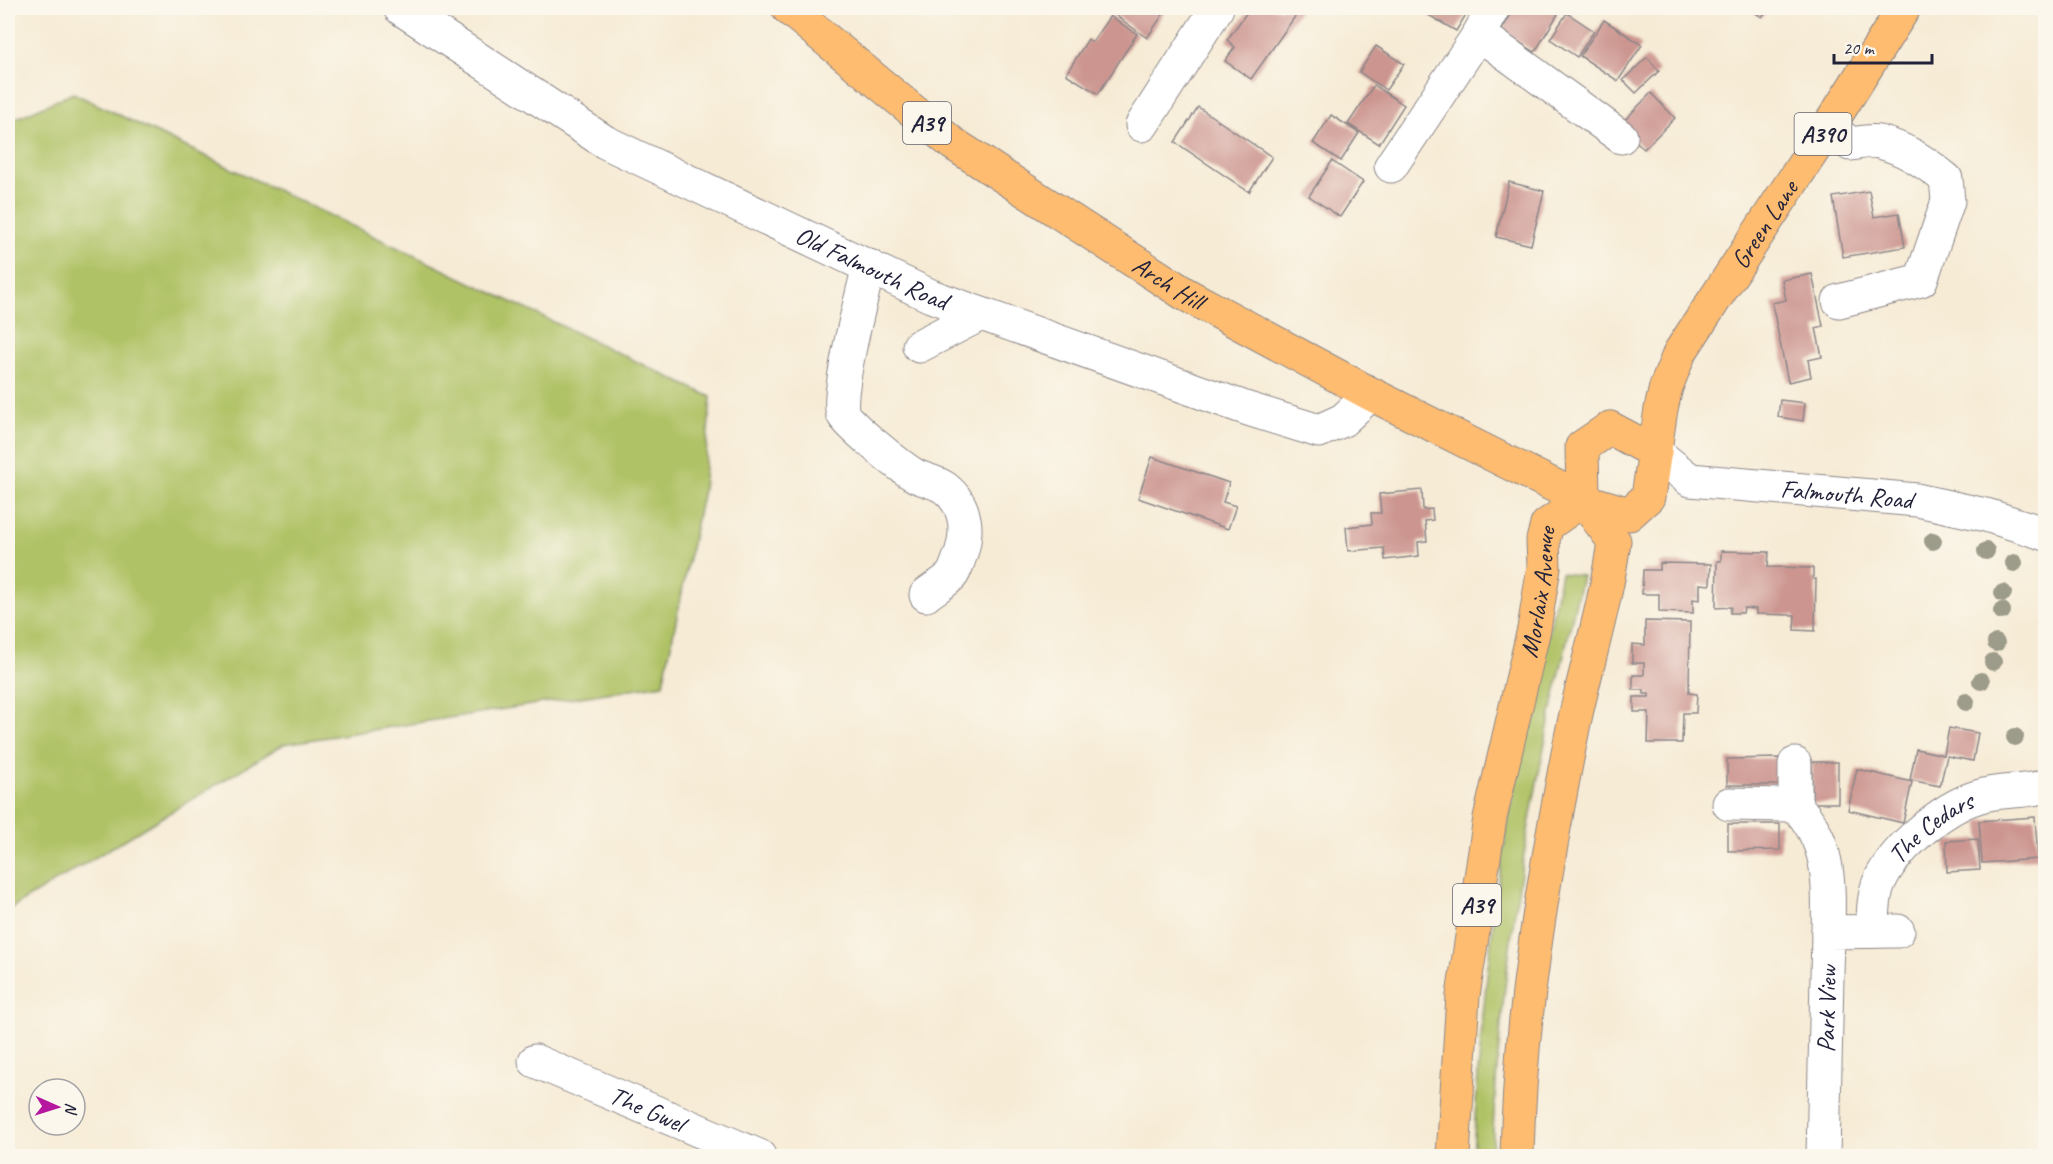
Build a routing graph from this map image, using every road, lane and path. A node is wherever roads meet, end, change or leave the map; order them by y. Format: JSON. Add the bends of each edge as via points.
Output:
{"nodes":[{"id":1,"x":400,"y":8,"type":"edge"},
{"id":2,"x":788,"y":8,"type":"edge"},
{"id":3,"x":1214,"y":8,"type":"edge"},
{"id":4,"x":1904,"y":8,"type":"edge"},
{"id":5,"x":1486,"y":21,"type":"edge"},
{"id":6,"x":1142,"y":125,"type":"dead end"},
{"id":7,"x":1829,"y":126,"type":"junction"},
{"id":8,"x":1621,"y":137,"type":"dead end"},
{"id":9,"x":1391,"y":166,"type":"dead end"},
{"id":10,"x":869,"y":266,"type":"junction"},
{"id":11,"x":1839,"y":301,"type":"dead end"},
{"id":12,"x":981,"y":314,"type":"junction"},
{"id":13,"x":919,"y":346,"type":"dead end"},
{"id":14,"x":1371,"y":394,"type":"junction"},
{"id":15,"x":1655,"y":452,"type":"junction"},
{"id":16,"x":1583,"y":500,"type":"junction"},
{"id":17,"x":2046,"y":534,"type":"edge"},
{"id":18,"x":926,"y":595,"type":"dead end"},
{"id":19,"x":1795,"y":764,"type":"dead end"},
{"id":20,"x":2046,"y":786,"type":"edge"},
{"id":21,"x":1730,"y":804,"type":"dead end"},
{"id":22,"x":1796,"y":805,"type":"junction"},
{"id":23,"x":1885,"y":931,"type":"joint"},
{"id":24,"x":1828,"y":932,"type":"junction"},
{"id":25,"x":535,"y":1061,"type":"dead end"},
{"id":26,"x":1453,"y":1152,"type":"edge"},
{"id":27,"x":759,"y":1156,"type":"edge"},
{"id":28,"x":1517,"y":1156,"type":"edge"},
{"id":29,"x":1824,"y":1156,"type":"edge"}],
"edges":[{"from":1,"to":10,"type":"street","name":"Old Falmouth Road","via":[[605,142]]},
{"from":2,"to":14,"type":"highway","name":"Arch Hill","number":"A39","via":[[952,143],[1185,294]]},
{"from":3,"to":6,"type":"street"},
{"from":4,"to":7,"type":"highway","name":"Green Lane","number":"A390"},
{"from":5,"to":8,"type":"street"},
{"from":5,"to":9,"type":"street"},
{"from":7,"to":11,"type":"street","via":[[1850,144],[1877,142],[1932,167],[1946,179],[1948,201],[1921,280]]},
{"from":7,"to":15,"type":"highway","name":"Green Lane","number":"A390","via":[[1680,352],[1666,387]]},
{"from":10,"to":12,"type":"street","name":"Old Falmouth Road","via":[[931,296]]},
{"from":10,"to":18,"type":"street","via":[[841,405],[843,415],[883,451],[916,475],[946,489],[958,504],[967,533],[962,551],[952,574]]},
{"from":12,"to":13,"type":"street"},
{"from":12,"to":14,"type":"street","name":"Old Falmouth Road","via":[[1319,431],[1343,420]]},
{"from":14,"to":16,"type":"highway","name":"Arch Hill","number":"A39"},
{"from":15,"to":16,"type":"highway","number":"A390","via":[[1648,497],[1629,514]]},
{"from":15,"to":16,"type":"highway","via":[[1610,428],[1582,447]]},
{"from":15,"to":17,"type":"street","name":"Falmouth Road","via":[[1690,480],[1917,500],[1986,515]]},
{"from":16,"to":26,"type":"highway","name":"Morlaix Avenue","number":"A39","via":[[1547,525],[1543,540],[1544,567],[1534,629],[1490,818],[1463,996]]},
{"from":16,"to":28,"type":"highway","name":"Morlaix Avenue","number":"A39","via":[[1614,541],[1544,883],[1530,978]]},
{"from":19,"to":22,"type":"street"},
{"from":20,"to":23,"type":"street","name":"The Cedars","via":[[1976,797],[1923,828],[1879,883],[1874,906]]},
{"from":21,"to":22,"type":"street"},
{"from":22,"to":24,"type":"street","via":[[1809,819],[1826,859]]},
{"from":23,"to":24,"type":"street","name":"Park View"},
{"from":24,"to":29,"type":"street","name":"Park View"},
{"from":25,"to":27,"type":"street","name":"The Gwel"}]}
